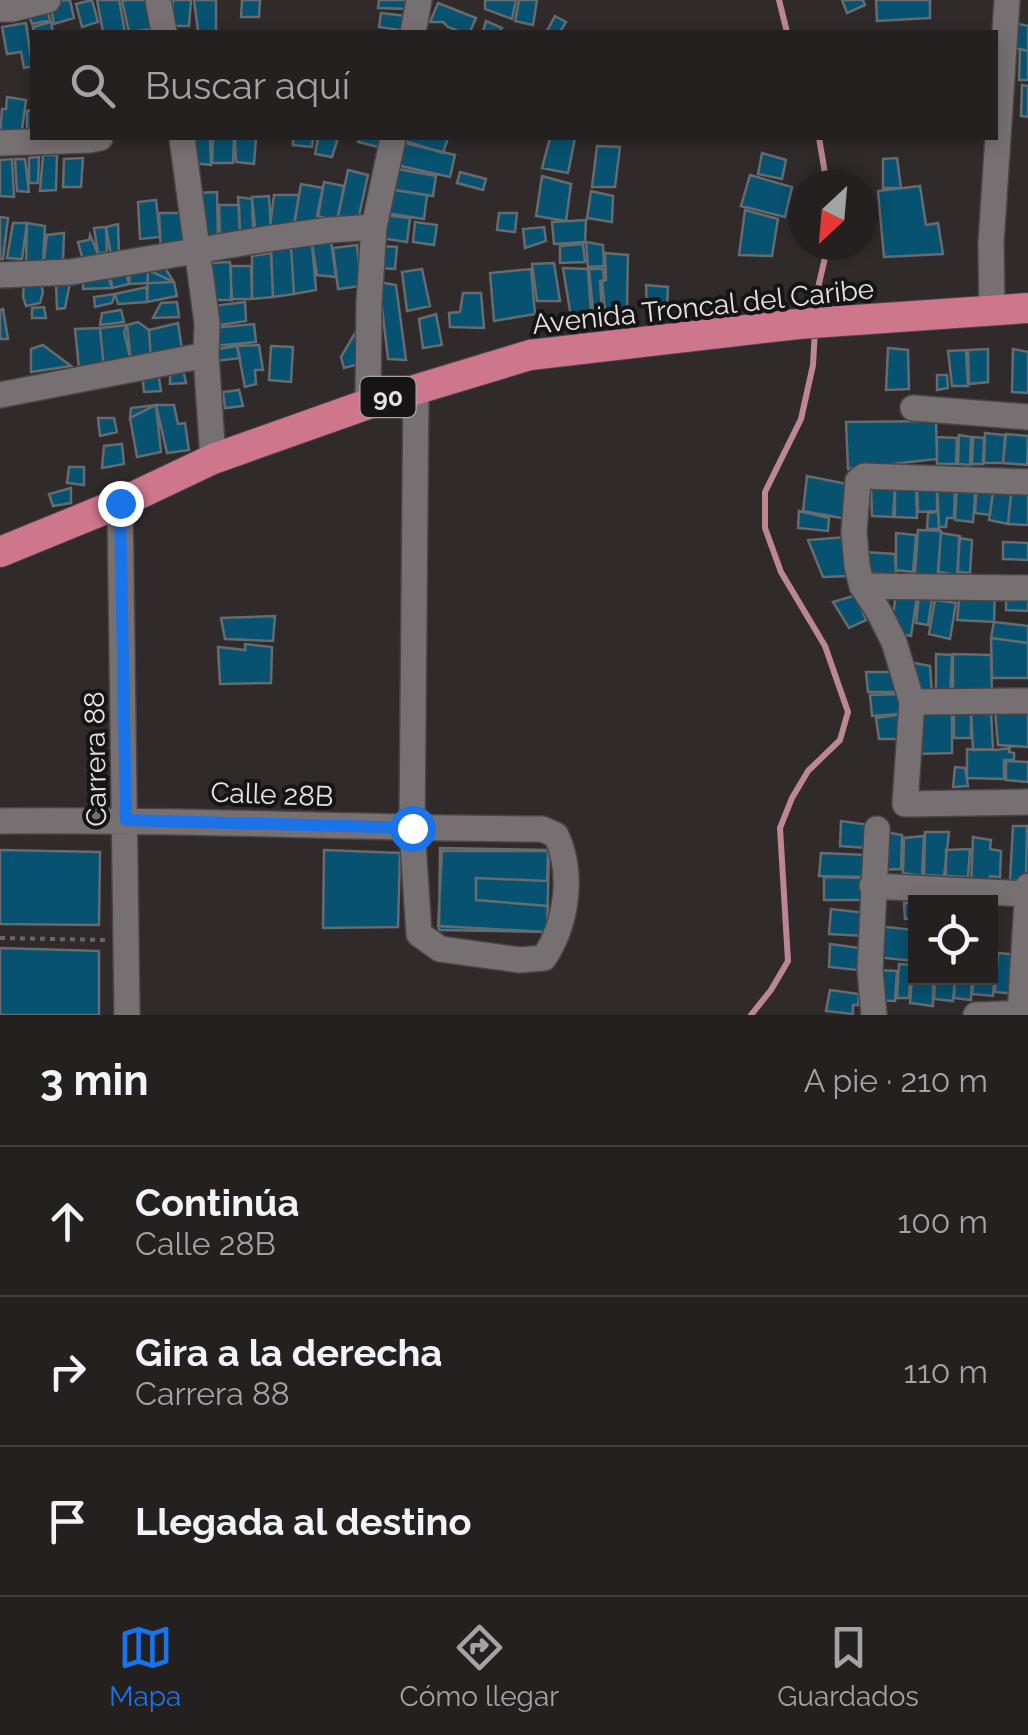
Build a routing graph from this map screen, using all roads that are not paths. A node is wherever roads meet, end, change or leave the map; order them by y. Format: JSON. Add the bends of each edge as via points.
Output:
{"nodes":[{"id":1,"x":48,"y":0,"type":"edge"},
{"id":2,"x":158,"y":0,"type":"edge"},
{"id":3,"x":419,"y":0,"type":"edge"},
{"id":4,"x":1007,"y":0,"type":"edge"},
{"id":5,"x":0,"y":9,"type":"edge"},
{"id":6,"x":164,"y":30,"type":"edge"},
{"id":7,"x":413,"y":30,"type":"edge"},
{"id":8,"x":998,"y":134,"type":"edge"},
{"id":9,"x":90,"y":140,"type":"edge"},
{"id":10,"x":182,"y":140,"type":"edge"},
{"id":11,"x":393,"y":140,"type":"edge"},
{"id":12,"x":998,"y":140,"type":"edge"},
{"id":13,"x":0,"y":143,"type":"edge"},
{"id":14,"x":374,"y":227,"type":"junction"},
{"id":15,"x":198,"y":252,"type":"junction"},
{"id":16,"x":0,"y":275,"type":"edge"},
{"id":17,"x":1028,"y":308,"type":"edge"},
{"id":18,"x":992,"y":311,"type":"junction"},
{"id":19,"x":206,"y":355,"type":"junction"},
{"id":20,"x":416,"y":389,"type":"junction"},
{"id":21,"x":0,"y":395,"type":"edge"},
{"id":22,"x":368,"y":404,"type":"junction"},
{"id":23,"x":913,"y":408,"type":"dead end"},
{"id":24,"x":1028,"y":417,"type":"edge"},
{"id":25,"x":213,"y":460,"type":"junction"},
{"id":26,"x":1028,"y":482,"type":"edge"},
{"id":27,"x":120,"y":503,"type":"junction"},
{"id":28,"x":0,"y":552,"type":"edge"},
{"id":29,"x":862,"y":586,"type":"junction"},
{"id":30,"x":1028,"y":588,"type":"edge"},
{"id":31,"x":1028,"y":701,"type":"edge"},
{"id":32,"x":912,"y":702,"type":"junction"},
{"id":33,"x":1028,"y":802,"type":"edge"},
{"id":34,"x":126,"y":820,"type":"junction"},
{"id":35,"x":0,"y":822,"type":"edge"},
{"id":36,"x":412,"y":828,"type":"junction"},
{"id":37,"x":877,"y":829,"type":"dead end"},
{"id":38,"x":872,"y":886,"type":"junction"},
{"id":39,"x":1028,"y":886,"type":"edge"},
{"id":40,"x":1028,"y":894,"type":"edge"},
{"id":41,"x":1028,"y":1013,"type":"edge"},
{"id":42,"x":1020,"y":1014,"type":"edge"},
{"id":43,"x":127,"y":1015,"type":"edge"},
{"id":44,"x":874,"y":1015,"type":"edge"},
{"id":45,"x":976,"y":1015,"type":"edge"}],
"edges":[{"from":1,"to":5,"type":"street"},
{"from":2,"to":6,"type":"street"},
{"from":3,"to":7,"type":"street"},
{"from":4,"to":8,"type":"street"},
{"from":9,"to":13,"type":"street"},
{"from":10,"to":15,"type":"street"},
{"from":11,"to":14,"type":"street"},
{"from":12,"to":18,"type":"street"},
{"from":14,"to":15,"type":"street"},
{"from":14,"to":22,"type":"street"},
{"from":15,"to":16,"type":"street","via":[[71,272]]},
{"from":15,"to":19,"type":"street"},
{"from":17,"to":18,"type":"highway","name":"Avenida Troncal del Caribe","number":"90"},
{"from":18,"to":20,"type":"highway","name":"Avenida Troncal del Caribe","number":"90","via":[[798,324],[530,355]]},
{"from":19,"to":21,"type":"street"},
{"from":19,"to":25,"type":"street"},
{"from":20,"to":22,"type":"highway","name":"Avenida Troncal del Caribe","number":"90"},
{"from":20,"to":36,"type":"street"},
{"from":22,"to":25,"type":"highway","name":"Avenida Troncal del Caribe","number":"90"},
{"from":23,"to":24,"type":"street"},
{"from":25,"to":27,"type":"highway","name":"Avenida Troncal del Caribe","number":"90"},
{"from":26,"to":29,"type":"street","via":[[864,476],[858,481],[854,532]]},
{"from":27,"to":28,"type":"highway","name":"Avenida Troncal del Caribe","number":"90"},
{"from":27,"to":34,"type":"street","name":"Carrera 88"},
{"from":29,"to":30,"type":"street"},
{"from":29,"to":32,"type":"street","via":[[894,642]]},
{"from":31,"to":32,"type":"street"},
{"from":32,"to":33,"type":"street","via":[[905,804]]},
{"from":34,"to":35,"type":"street","name":"Calle 28B"},
{"from":34,"to":36,"type":"street","name":"Calle 28B"},
{"from":34,"to":43,"type":"street","name":"Carrera 88"},
{"from":36,"to":36,"type":"street","name":"Calle 28B","via":[[542,829],[556,835],[563,848],[566,905],[544,958],[440,948],[419,934]]},
{"from":37,"to":38,"type":"street"},
{"from":38,"to":40,"type":"street"},
{"from":38,"to":44,"type":"street"},
{"from":39,"to":40,"type":"street"},
{"from":40,"to":42,"type":"street"},
{"from":41,"to":42,"type":"street"},
{"from":42,"to":45,"type":"street"}]}
